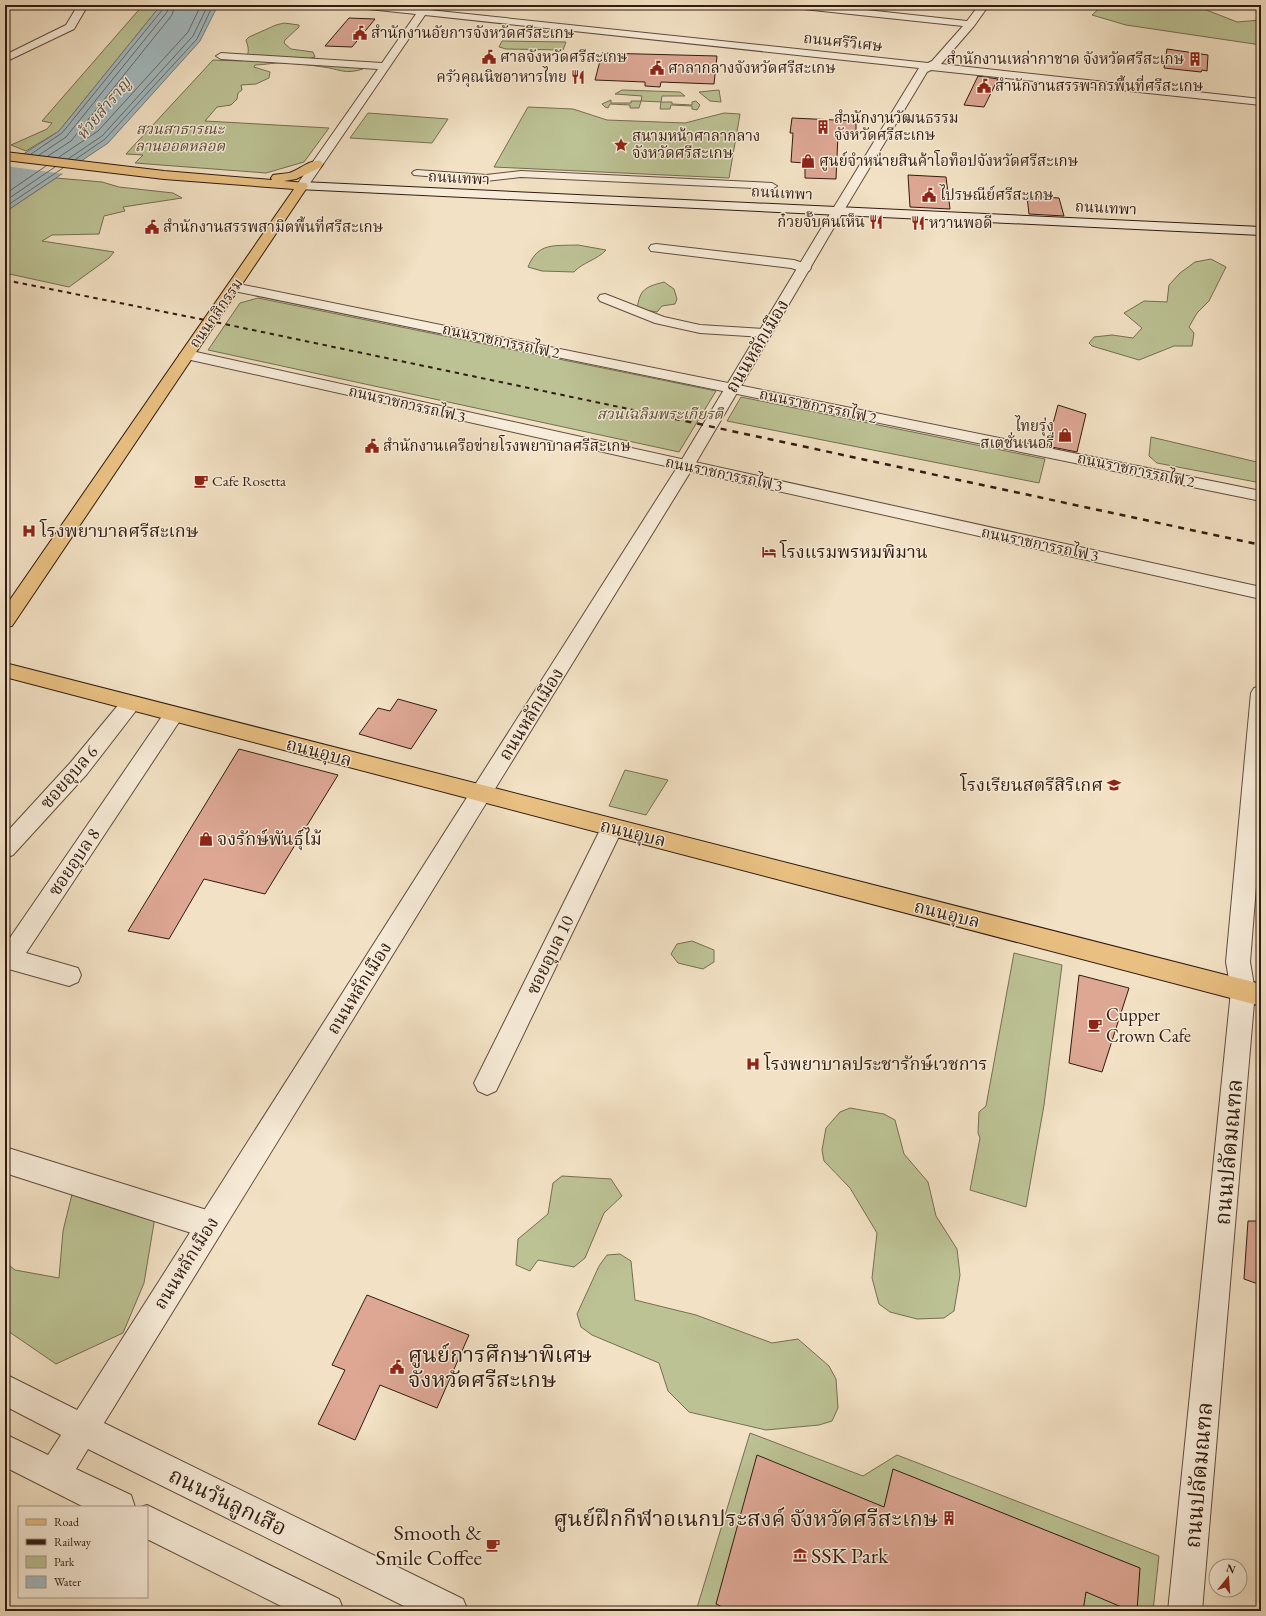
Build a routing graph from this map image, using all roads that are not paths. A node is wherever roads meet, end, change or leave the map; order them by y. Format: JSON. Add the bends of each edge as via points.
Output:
{"nodes":[{"id":1,"x":83,"y":5,"type":"edge"},
{"id":2,"x":359,"y":5,"type":"edge"},
{"id":3,"x":794,"y":5,"type":"edge"},
{"id":4,"x":984,"y":5,"type":"edge"},
{"id":5,"x":424,"y":8,"type":"edge"},
{"id":6,"x":970,"y":24,"type":"junction"},
{"id":7,"x":221,"y":56,"type":"dead end"},
{"id":8,"x":5,"y":59,"type":"edge"},
{"id":9,"x":386,"y":66,"type":"junction"},
{"id":10,"x":930,"y":66,"type":"junction"},
{"id":11,"x":1261,"y":102,"type":"edge"},
{"id":12,"x":5,"y":156,"type":"edge"},
{"id":13,"x":5,"y":163,"type":"edge"},
{"id":14,"x":317,"y":164,"type":"junction"},
{"id":15,"x":417,"y":173,"type":"dead end"},
{"id":16,"x":117,"y":174,"type":"junction"},
{"id":17,"x":231,"y":184,"type":"junction"},
{"id":18,"x":302,"y":186,"type":"junction"},
{"id":19,"x":772,"y":186,"type":"dead end"},
{"id":20,"x":281,"y":203,"type":"junction"},
{"id":21,"x":837,"y":212,"type":"junction"},
{"id":22,"x":1261,"y":231,"type":"edge"},
{"id":23,"x":656,"y":248,"type":"dead end"},
{"id":24,"x":804,"y":268,"type":"junction"},
{"id":25,"x":234,"y":287,"type":"junction"},
{"id":26,"x":604,"y":298,"type":"dead end"},
{"id":27,"x":765,"y":333,"type":"junction"},
{"id":28,"x":186,"y":355,"type":"junction"},
{"id":29,"x":732,"y":388,"type":"junction"},
{"id":30,"x":686,"y":466,"type":"junction"},
{"id":31,"x":1261,"y":496,"type":"edge"},
{"id":32,"x":1261,"y":593,"type":"edge"},
{"id":33,"x":5,"y":621,"type":"edge"},
{"id":34,"x":5,"y":670,"type":"edge"},
{"id":35,"x":1261,"y":693,"type":"edge"},
{"id":36,"x":131,"y":703,"type":"junction"},
{"id":37,"x":174,"y":714,"type":"junction"},
{"id":38,"x":480,"y":794,"type":"junction"},
{"id":39,"x":612,"y":828,"type":"junction"},
{"id":40,"x":5,"y":849,"type":"edge"},
{"id":41,"x":69,"y":975,"type":"dead end"},
{"id":42,"x":1252,"y":993,"type":"edge"},
{"id":43,"x":487,"y":1083,"type":"dead end"},
{"id":44,"x":5,"y":1160,"type":"edge"},
{"id":45,"x":210,"y":1225,"type":"junction"},
{"id":46,"x":5,"y":1389,"type":"edge"},
{"id":47,"x":82,"y":1429,"type":"junction"},
{"id":48,"x":5,"y":1450,"type":"edge"},
{"id":49,"x":54,"y":1475,"type":"junction"},
{"id":50,"x":117,"y":1506,"type":"edge"},
{"id":51,"x":148,"y":1522,"type":"edge"},
{"id":52,"x":327,"y":1611,"type":"edge"},
{"id":53,"x":451,"y":1611,"type":"edge"},
{"id":54,"x":1185,"y":1611,"type":"edge"}],
"edges":[{"from":1,"to":8,"type":"street","via":[[70,27]]},
{"from":2,"to":5,"type":"street","name":"ถนนศรีวิเศษ"},
{"from":3,"to":6,"type":"street"},
{"from":4,"to":6,"type":"street","name":"ถนนหลักเมือง"},
{"from":5,"to":9,"type":"street","name":"ถนนกสิกรรม"},
{"from":5,"to":10,"type":"street","name":"ถนนศรีวิเศษ"},
{"from":6,"to":10,"type":"street","name":"ถนนหลักเมือง","via":[[936,64]]},
{"from":7,"to":9,"type":"street"},
{"from":9,"to":14,"type":"street","name":"ถนนกสิกรรม"},
{"from":10,"to":11,"type":"street","name":"ถนนศรีวิเศษ"},
{"from":10,"to":21,"type":"street","name":"ถนนหลักเมือง","via":[[923,70]]},
{"from":12,"to":16,"type":"main road"},
{"from":13,"to":16,"type":"main road"},
{"from":14,"to":17,"type":"main road","via":[[287,177]]},
{"from":14,"to":18,"type":"street","name":"ถนนกสิกรรม"},
{"from":15,"to":19,"type":"street","via":[[486,178],[521,174]]},
{"from":16,"to":17,"type":"main road"},
{"from":17,"to":18,"type":"main road","via":[[279,189]]},
{"from":17,"to":20,"type":"main road","via":[[261,192]]},
{"from":18,"to":20,"type":"main road","name":"ถนนกสิกรรม"},
{"from":18,"to":21,"type":"street","name":"ถนนเทพา"},
{"from":20,"to":25,"type":"main road","name":"ถนนกสิกรรม"},
{"from":21,"to":22,"type":"street","name":"ถนนเทพา"},
{"from":21,"to":24,"type":"street","name":"ถนนหลักเมือง"},
{"from":23,"to":24,"type":"street","via":[[794,264]]},
{"from":24,"to":27,"type":"street","name":"ถนนหลักเมือง"},
{"from":25,"to":28,"type":"main road","name":"ถนนกสิกรรม"},
{"from":25,"to":29,"type":"street","name":"ถนนราชการรถไฟ 2"},
{"from":26,"to":27,"type":"street","via":[[660,320],[700,329]]},
{"from":27,"to":29,"type":"street","name":"ถนนหลักเมือง"},
{"from":28,"to":30,"type":"street","name":"ถนนราชการรถไฟ 3"},
{"from":28,"to":33,"type":"main road","name":"ถนนกสิกรรม"},
{"from":29,"to":30,"type":"street","name":"ถนนหลักเมือง"},
{"from":29,"to":31,"type":"street","name":"ถนนราชการรถไฟ 2"},
{"from":30,"to":32,"type":"street","name":"ถนนราชการรถไฟ 3"},
{"from":30,"to":38,"type":"street","name":"ถนนหลักเมือง"},
{"from":34,"to":36,"type":"main road","name":"ถนนอุบล"},
{"from":35,"to":42,"type":"street","name":"ถนนปลัดมณฑล","via":[[1238,962]]},
{"from":36,"to":37,"type":"main road","name":"ถนนอุบล"},
{"from":36,"to":40,"type":"street","name":"ซอยอุบล 6","via":[[80,768]]},
{"from":37,"to":38,"type":"main road","name":"ถนนอุบล"},
{"from":37,"to":41,"type":"street","name":"ซอยอุบล 8","via":[[8,959]]},
{"from":38,"to":39,"type":"main road","name":"ถนนอุบล"},
{"from":38,"to":45,"type":"street","name":"ถนนหลักเมือง"},
{"from":39,"to":42,"type":"main road","name":"ถนนอุบล"},
{"from":39,"to":43,"type":"street","name":"ซอยอุบล 10"},
{"from":42,"to":54,"type":"street","name":"ถนนปลัดมณฑล"},
{"from":44,"to":45,"type":"street"},
{"from":45,"to":47,"type":"street","name":"ถนนหลักเมือง"},
{"from":46,"to":47,"type":"street","name":"ถนนวันลูกเสือ"},
{"from":47,"to":49,"type":"street","name":"ถนนหลักเมือง"},
{"from":47,"to":53,"type":"street","name":"ถนนวันลูกเสือ"},
{"from":48,"to":49,"type":"street"},
{"from":49,"to":50,"type":"street"},
{"from":51,"to":52,"type":"street"}]}
